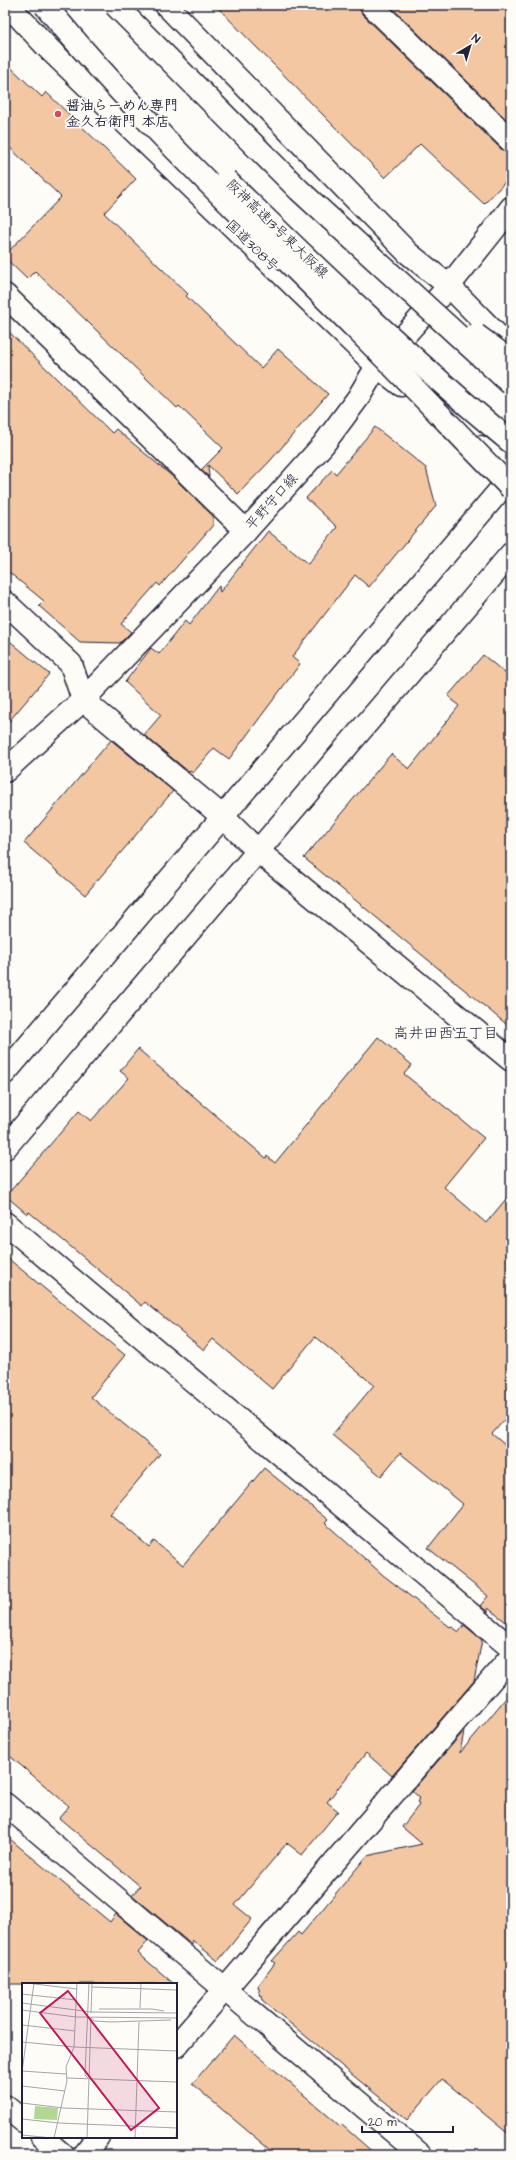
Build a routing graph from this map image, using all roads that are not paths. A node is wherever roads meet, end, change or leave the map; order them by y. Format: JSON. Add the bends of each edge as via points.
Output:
{"nodes":[{"id":1,"x":8,"y":5,"type":"edge"},
{"id":2,"x":45,"y":5,"type":"edge"},
{"id":3,"x":54,"y":5,"type":"edge"},
{"id":4,"x":115,"y":5,"type":"edge"},
{"id":5,"x":166,"y":5,"type":"edge"},
{"id":6,"x":371,"y":5,"type":"edge"},
{"id":7,"x":511,"y":141,"type":"edge"},
{"id":8,"x":299,"y":190,"type":"junction"},
{"id":9,"x":511,"y":208,"type":"edge"},
{"id":10,"x":449,"y":286,"type":"junction"},
{"id":11,"x":5,"y":295,"type":"edge"},
{"id":12,"x":511,"y":349,"type":"edge"},
{"id":13,"x":511,"y":361,"type":"edge"},
{"id":14,"x":377,"y":366,"type":"junction"},
{"id":15,"x":511,"y":384,"type":"edge"},
{"id":16,"x":511,"y":442,"type":"edge"},
{"id":17,"x":511,"y":471,"type":"edge"},
{"id":18,"x":511,"y":477,"type":"edge"},
{"id":19,"x":511,"y":488,"type":"edge"},
{"id":20,"x":246,"y":531,"type":"junction"},
{"id":21,"x":511,"y":554,"type":"edge"},
{"id":22,"x":5,"y":602,"type":"edge"},
{"id":23,"x":83,"y":700,"type":"junction"},
{"id":24,"x":5,"y":771,"type":"edge"},
{"id":25,"x":223,"y":817,"type":"junction"},
{"id":26,"x":258,"y":851,"type":"junction"},
{"id":27,"x":511,"y":1060,"type":"edge"},
{"id":28,"x":5,"y":1073,"type":"edge"},
{"id":29,"x":5,"y":1148,"type":"edge"},
{"id":30,"x":5,"y":1223,"type":"edge"},
{"id":31,"x":511,"y":1648,"type":"edge"},
{"id":32,"x":511,"y":1657,"type":"edge"},
{"id":33,"x":5,"y":1804,"type":"edge"},
{"id":34,"x":224,"y":1989,"type":"junction"},
{"id":35,"x":177,"y":2045,"type":"edge"},
{"id":36,"x":5,"y":2106,"type":"edge"},
{"id":37,"x":22,"y":2120,"type":"edge"},
{"id":38,"x":43,"y":2138,"type":"edge"},
{"id":39,"x":97,"y":2138,"type":"edge"},
{"id":40,"x":63,"y":2155,"type":"edge"},
{"id":41,"x":83,"y":2155,"type":"edge"},
{"id":42,"x":421,"y":2155,"type":"edge"}],
"edges":[{"from":1,"to":14,"type":"main road","name":"国道308号","via":[[48,48]]},
{"from":2,"to":19,"type":"main road","bridge":true,"via":[[78,46],[150,125],[358,331]]},
{"from":3,"to":16,"type":"main road","name":"阪神高速13号東大阪線","bridge":true,"via":[[268,222]]},
{"from":4,"to":8,"type":"main road","bridge":true},
{"from":5,"to":10,"type":"main road","via":[[408,253]]},
{"from":6,"to":7,"type":"main road"},
{"from":8,"to":13,"type":"main road","bridge":true,"via":[[388,266]]},
{"from":8,"to":15,"type":"main road","bridge":true},
{"from":9,"to":10,"type":"main road","name":"平野守口線"},
{"from":10,"to":12,"type":"main road"},
{"from":10,"to":14,"type":"main road","name":"平野守口線"},
{"from":11,"to":20,"type":"main road"},
{"from":14,"to":17,"type":"main road","name":"国道308号"},
{"from":14,"to":20,"type":"main road","name":"平野守口線","via":[[358,398],[323,445]]},
{"from":18,"to":25,"type":"main road"},
{"from":20,"to":23,"type":"main road","name":"平野守口線"},
{"from":21,"to":26,"type":"main road"},
{"from":22,"to":23,"type":"main road","via":[[71,664]]},
{"from":23,"to":24,"type":"main road","name":"平野守口線"},
{"from":23,"to":25,"type":"main road"},
{"from":25,"to":26,"type":"main road"},
{"from":25,"to":28,"type":"main road"},
{"from":26,"to":27,"type":"main road"},
{"from":26,"to":29,"type":"main road"},
{"from":30,"to":31,"type":"main road"},
{"from":32,"to":34,"type":"main road"},
{"from":33,"to":34,"type":"main road"},
{"from":34,"to":35,"type":"main road"},
{"from":34,"to":42,"type":"main road"},
{"from":36,"to":37,"type":"main road"},
{"from":38,"to":40,"type":"main road"},
{"from":39,"to":41,"type":"main road"}]}
